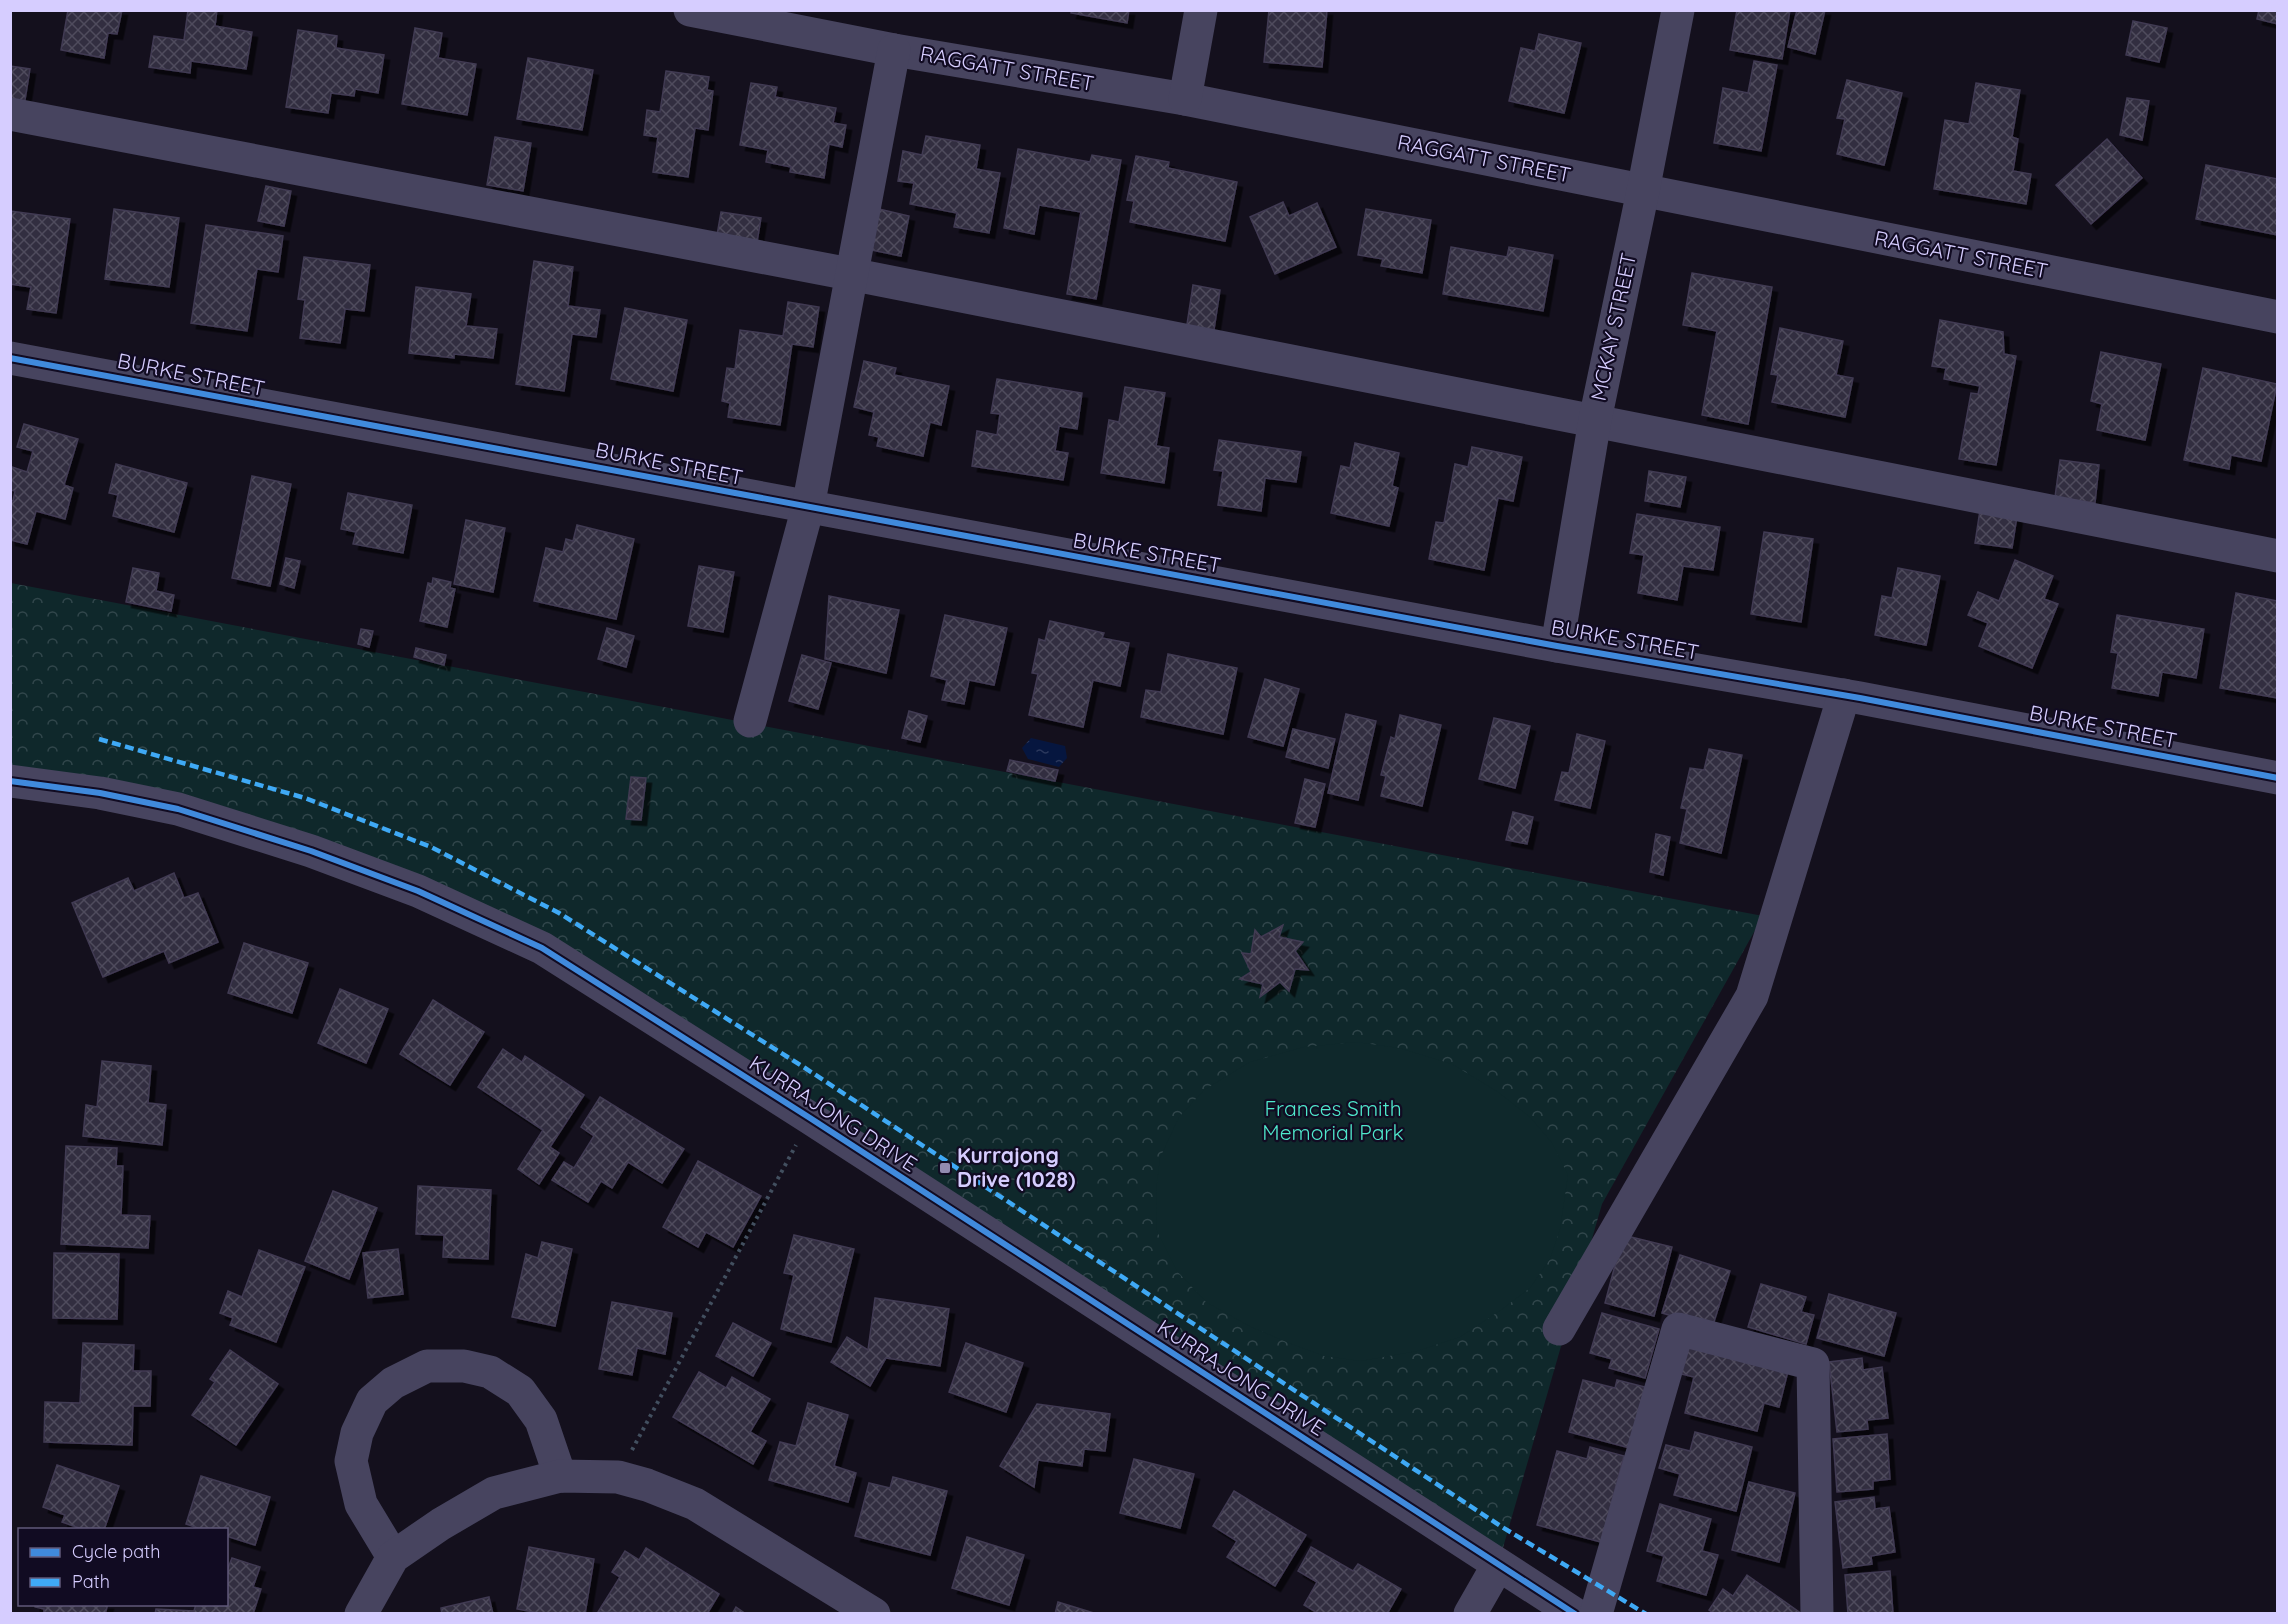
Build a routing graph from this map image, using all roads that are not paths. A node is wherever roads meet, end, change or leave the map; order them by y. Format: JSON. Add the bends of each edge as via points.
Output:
{"nodes":[{"id":1,"x":690,"y":10,"type":"edge"},
{"id":2,"x":1201,"y":10,"type":"edge"},
{"id":3,"x":1678,"y":10,"type":"edge"},
{"id":4,"x":894,"y":50,"type":"junction"},
{"id":5,"x":1185,"y":99,"type":"junction"},
{"id":6,"x":10,"y":114,"type":"edge"},
{"id":7,"x":1643,"y":191,"type":"junction"},
{"id":8,"x":850,"y":274,"type":"junction"},
{"id":9,"x":2277,"y":317,"type":"edge"},
{"id":10,"x":10,"y":358,"type":"edge"},
{"id":11,"x":1595,"y":420,"type":"junction"},
{"id":12,"x":808,"y":507,"type":"junction"},
{"id":13,"x":2277,"y":556,"type":"edge"},
{"id":14,"x":1557,"y":646,"type":"junction"},
{"id":15,"x":1844,"y":695,"type":"junction"},
{"id":16,"x":750,"y":721,"type":"dead end"},
{"id":17,"x":2277,"y":778,"type":"edge"},
{"id":18,"x":10,"y":781,"type":"edge"},
{"id":19,"x":1559,"y":1329,"type":"dead end"},
{"id":20,"x":560,"y":1476,"type":"junction"},
{"id":21,"x":393,"y":1557,"type":"junction"},
{"id":22,"x":1498,"y":1565,"type":"junction"},
{"id":23,"x":361,"y":1614,"type":"edge"},
{"id":24,"x":874,"y":1614,"type":"edge"},
{"id":25,"x":1470,"y":1614,"type":"edge"},
{"id":26,"x":1575,"y":1614,"type":"edge"},
{"id":27,"x":1596,"y":1614,"type":"edge"},
{"id":28,"x":1817,"y":1614,"type":"edge"}],
"edges":[{"from":1,"to":4,"type":"street","name":"RAGGATT STREET"},
{"from":2,"to":5,"type":"street"},
{"from":3,"to":7,"type":"street","name":"MCKAY STREET"},
{"from":4,"to":5,"type":"street","name":"RAGGATT STREET"},
{"from":4,"to":8,"type":"street"},
{"from":5,"to":7,"type":"street","name":"RAGGATT STREET"},
{"from":6,"to":8,"type":"street"},
{"from":7,"to":9,"type":"street","name":"RAGGATT STREET"},
{"from":7,"to":11,"type":"street","name":"MCKAY STREET"},
{"from":8,"to":11,"type":"street"},
{"from":8,"to":12,"type":"street"},
{"from":10,"to":12,"type":"street","name":"BURKE STREET"},
{"from":11,"to":13,"type":"street"},
{"from":11,"to":14,"type":"street","name":"MCKAY STREET"},
{"from":12,"to":14,"type":"street","name":"BURKE STREET"},
{"from":12,"to":16,"type":"street"},
{"from":14,"to":15,"type":"street","name":"BURKE STREET"},
{"from":15,"to":17,"type":"street","name":"BURKE STREET"},
{"from":15,"to":19,"type":"street","via":[[1752,996]]},
{"from":18,"to":22,"type":"street","name":"KURRAJONG DRIVE","via":[[178,809],[311,851],[418,891],[542,948]]},
{"from":20,"to":21,"type":"street","via":[[494,1493]]},
{"from":20,"to":21,"type":"street","via":[[542,1420],[520,1391],[490,1372],[464,1366],[427,1366],[393,1383],[372,1401],[357,1433],[351,1461],[361,1504]]},
{"from":20,"to":24,"type":"street","via":[[618,1476],[695,1504]]},
{"from":21,"to":23,"type":"street"},
{"from":22,"to":25,"type":"street"},
{"from":22,"to":26,"type":"street","name":"KURRAJONG DRIVE"},
{"from":27,"to":28,"type":"street","via":[[1678,1329],[1813,1364]]}]}
